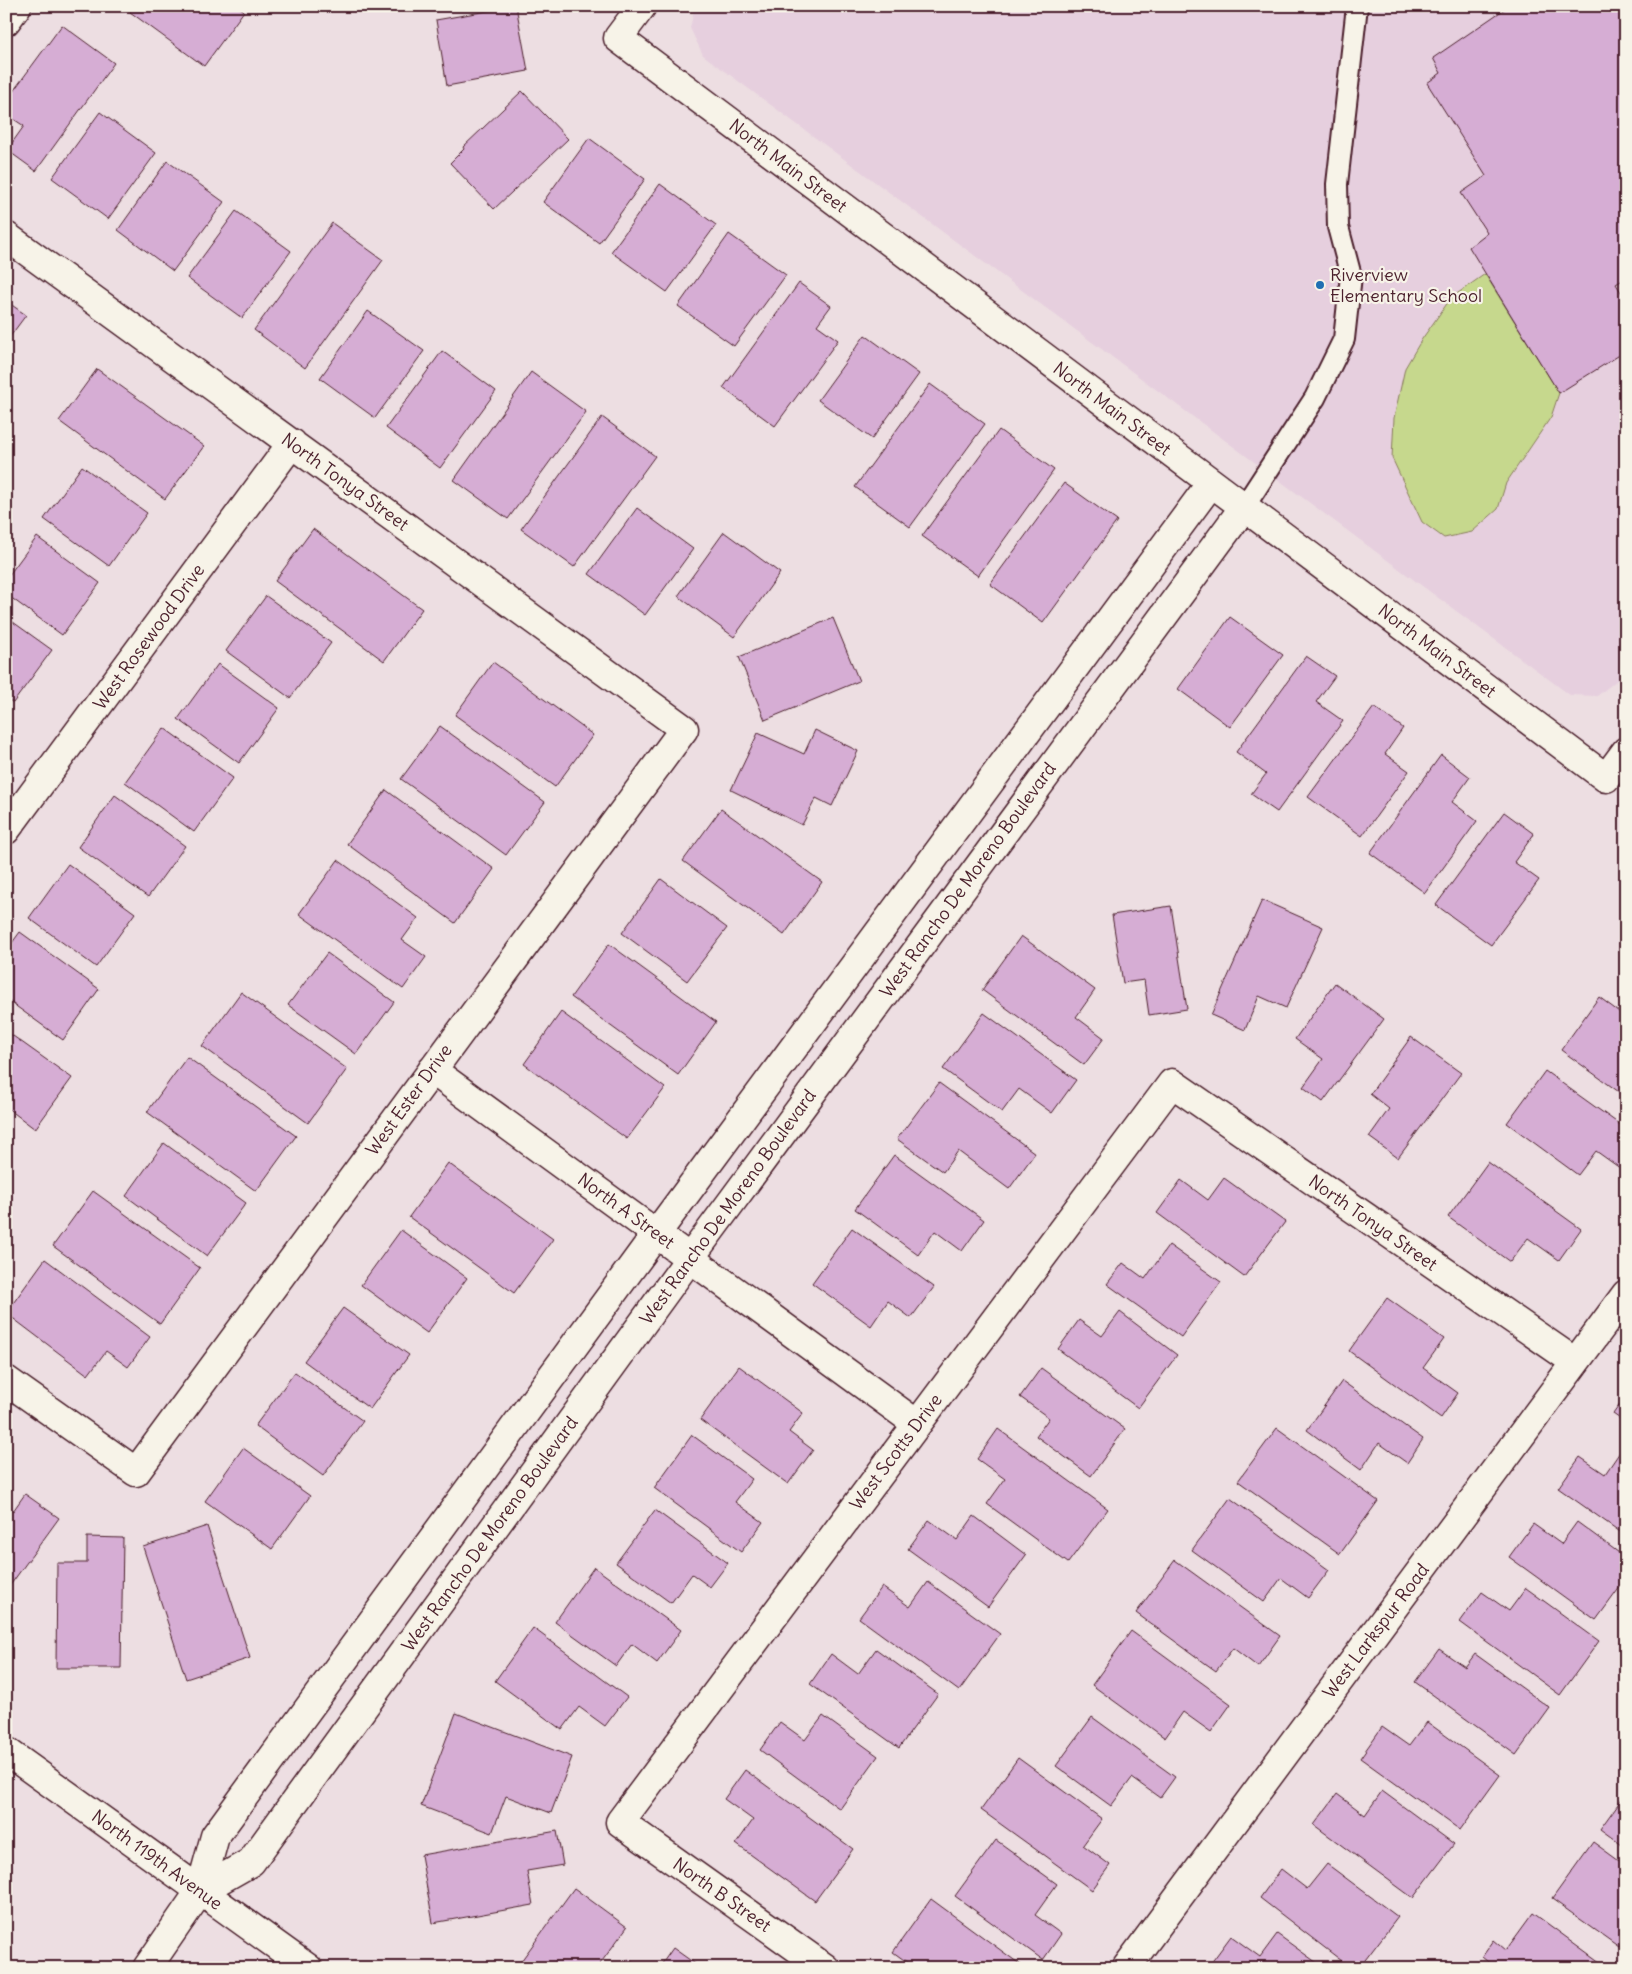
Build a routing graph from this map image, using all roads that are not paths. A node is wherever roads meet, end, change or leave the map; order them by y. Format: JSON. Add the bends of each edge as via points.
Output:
{"nodes":[{"id":1,"x":17,"y":6,"type":"edge"},
{"id":2,"x":642,"y":6,"type":"edge"},
{"id":3,"x":1356,"y":6,"type":"edge"},
{"id":4,"x":6,"y":22,"type":"edge"},
{"id":5,"x":6,"y":236,"type":"edge"},
{"id":6,"x":292,"y":443,"type":"junction"},
{"id":7,"x":1212,"y":483,"type":"junction"},
{"id":8,"x":1244,"y":507,"type":"junction"},
{"id":9,"x":684,"y":729,"type":"joint"},
{"id":10,"x":1626,"y":751,"type":"edge"},
{"id":11,"x":6,"y":830,"type":"edge"},
{"id":12,"x":432,"y":1070,"type":"junction"},
{"id":13,"x":1172,"y":1083,"type":"joint"},
{"id":14,"x":656,"y":1234,"type":"junction"},
{"id":15,"x":690,"y":1258,"type":"junction"},
{"id":16,"x":1626,"y":1294,"type":"edge"},
{"id":17,"x":1575,"y":1362,"type":"junction"},
{"id":18,"x":6,"y":1380,"type":"edge"},
{"id":19,"x":917,"y":1424,"type":"junction"},
{"id":20,"x":6,"y":1751,"type":"edge"},
{"id":21,"x":620,"y":1822,"type":"joint"},
{"id":22,"x":200,"y":1891,"type":"junction"},
{"id":23,"x":147,"y":1968,"type":"edge"},
{"id":24,"x":308,"y":1968,"type":"edge"},
{"id":25,"x":824,"y":1968,"type":"edge"},
{"id":26,"x":1126,"y":1968,"type":"edge"}],
"edges":[{"from":1,"to":4,"type":"street"},
{"from":2,"to":7,"type":"street","name":"North Main Street","via":[[618,38]]},
{"from":3,"to":8,"type":"lane","via":[[1337,184],[1338,227],[1350,276],[1344,339],[1315,398]]},
{"from":5,"to":6,"type":"street","name":"North Tonya Street"},
{"from":6,"to":9,"type":"street","name":"North Tonya Street"},
{"from":6,"to":11,"type":"street","name":"West Rosewood Drive"},
{"from":7,"to":8,"type":"street","name":"North Main Street"},
{"from":7,"to":14,"type":"street","name":"West Rancho De Moreno Boulevard"},
{"from":8,"to":10,"type":"street","name":"North Main Street","via":[[1606,778]]},
{"from":8,"to":15,"type":"street","name":"West Rancho De Moreno Boulevard"},
{"from":9,"to":12,"type":"street","name":"West Ester Drive"},
{"from":12,"to":14,"type":"street","name":"North A Street"},
{"from":12,"to":18,"type":"street","name":"West Ester Drive","via":[[136,1472]]},
{"from":13,"to":17,"type":"street","name":"North Tonya Street"},
{"from":13,"to":19,"type":"street","name":"West Scotts Drive"},
{"from":14,"to":15,"type":"street","name":"North A Street"},
{"from":14,"to":22,"type":"street","name":"West Rancho De Moreno Boulevard","via":[[215,1836]]},
{"from":15,"to":19,"type":"street","name":"North A Street"},
{"from":15,"to":22,"type":"street","name":"West Rancho De Moreno Boulevard","via":[[251,1862]]},
{"from":16,"to":17,"type":"street","name":"West Larkspur Road"},
{"from":17,"to":26,"type":"street","name":"West Larkspur Road"},
{"from":19,"to":21,"type":"street","name":"West Scotts Drive"},
{"from":20,"to":22,"type":"street","name":"North 119th Avenue"},
{"from":21,"to":25,"type":"street","name":"North B Street"},
{"from":22,"to":23,"type":"street","name":"West Rancho De Moreno Boulevard"},
{"from":22,"to":24,"type":"street","name":"North 119th Avenue"}]}
